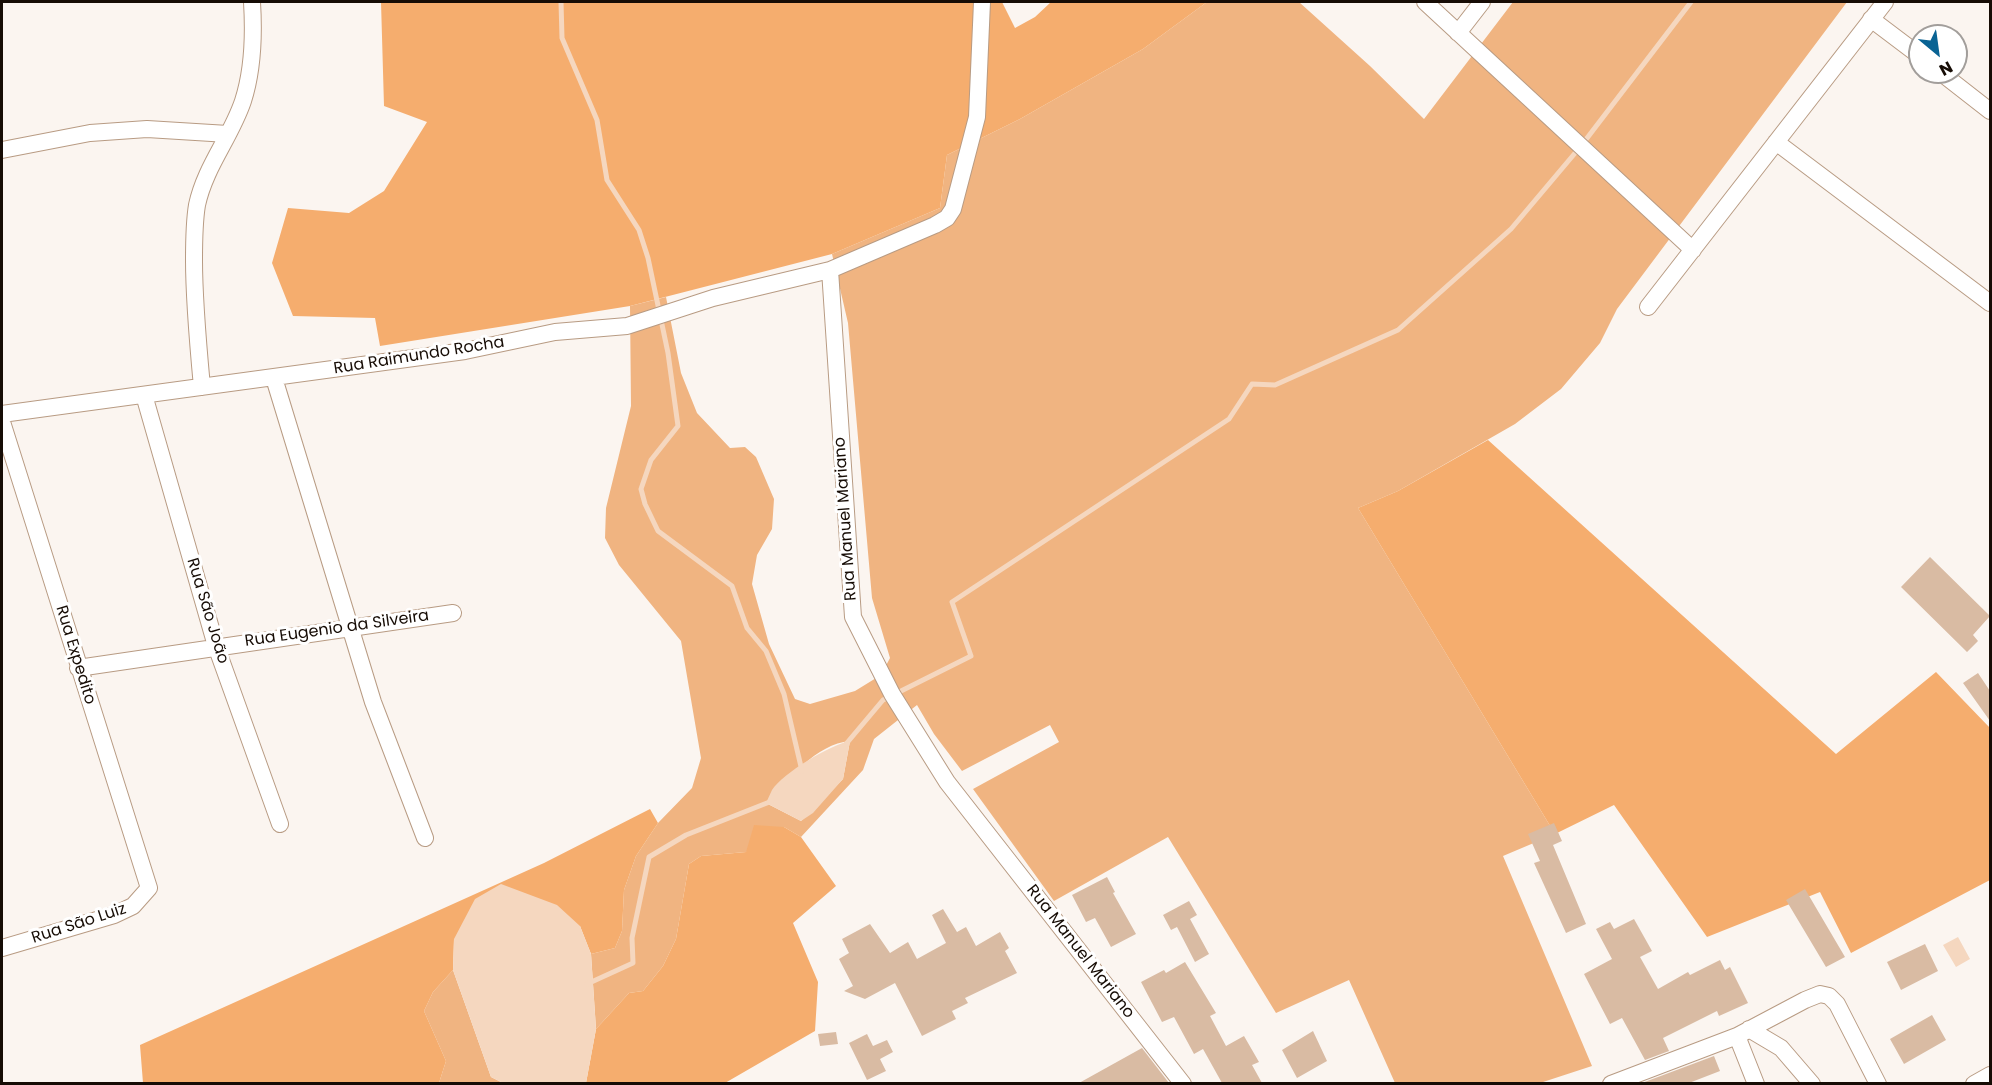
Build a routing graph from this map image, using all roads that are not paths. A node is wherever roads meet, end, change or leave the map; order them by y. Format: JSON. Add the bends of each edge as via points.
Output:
{"nodes":[{"id":1,"x":252,"y":2,"type":"edge"},
{"id":2,"x":982,"y":2,"type":"edge"},
{"id":3,"x":1425,"y":2,"type":"edge"},
{"id":4,"x":1482,"y":2,"type":"edge"},
{"id":5,"x":1885,"y":2,"type":"edge"},
{"id":6,"x":1871,"y":19,"type":"junction"},
{"id":7,"x":1458,"y":33,"type":"junction"},
{"id":8,"x":1908,"y":47,"type":"edge"},
{"id":9,"x":1955,"y":84,"type":"edge"},
{"id":10,"x":1990,"y":111,"type":"edge"},
{"id":11,"x":228,"y":134,"type":"junction"},
{"id":12,"x":1776,"y":142,"type":"junction"},
{"id":13,"x":2,"y":150,"type":"edge"},
{"id":14,"x":1693,"y":250,"type":"junction"},
{"id":15,"x":830,"y":270,"type":"junction"},
{"id":16,"x":1990,"y":303,"type":"edge"},
{"id":17,"x":1648,"y":307,"type":"dead end"},
{"id":18,"x":274,"y":378,"type":"junction"},
{"id":19,"x":202,"y":387,"type":"junction"},
{"id":20,"x":144,"y":395,"type":"junction"},
{"id":21,"x":2,"y":414,"type":"edge"},
{"id":22,"x":2,"y":422,"type":"edge"},
{"id":23,"x":453,"y":613,"type":"dead end"},
{"id":24,"x":349,"y":628,"type":"junction"},
{"id":25,"x":216,"y":646,"type":"junction"},
{"id":26,"x":78,"y":668,"type":"junction"},
{"id":27,"x":280,"y":824,"type":"dead end"},
{"id":28,"x":425,"y":838,"type":"dead end"},
{"id":29,"x":149,"y":888,"type":"joint"},
{"id":30,"x":2,"y":948,"type":"edge"},
{"id":31,"x":1743,"y":1032,"type":"junction"},
{"id":32,"x":1990,"y":1075,"type":"edge"},
{"id":33,"x":1183,"y":1083,"type":"edge"},
{"id":34,"x":1611,"y":1083,"type":"edge"},
{"id":35,"x":1756,"y":1083,"type":"edge"},
{"id":36,"x":1812,"y":1083,"type":"edge"},
{"id":37,"x":1878,"y":1083,"type":"edge"},
{"id":38,"x":1974,"y":1083,"type":"edge"}],
"edges":[{"from":1,"to":11,"type":"street","via":[[254,28],[249,70],[243,101]]},
{"from":2,"to":15,"type":"street","via":[[977,117],[953,209],[935,225]]},
{"from":3,"to":7,"type":"street"},
{"from":4,"to":7,"type":"street"},
{"from":5,"to":6,"type":"street"},
{"from":6,"to":8,"type":"street"},
{"from":6,"to":12,"type":"street"},
{"from":7,"to":14,"type":"street"},
{"from":9,"to":10,"type":"street"},
{"from":11,"to":13,"type":"street","via":[[147,129],[90,133]]},
{"from":11,"to":19,"type":"street","via":[[197,204],[194,233],[194,294]]},
{"from":12,"to":14,"type":"street"},
{"from":12,"to":16,"type":"street"},
{"from":14,"to":17,"type":"street"},
{"from":15,"to":18,"type":"street","name":"Rua Raimundo Rocha","via":[[713,298],[627,326],[555,333],[465,351]]},
{"from":15,"to":33,"type":"street","name":"Rua Manuel Mariano","via":[[853,617],[892,694],[947,782]]},
{"from":18,"to":19,"type":"street","name":"Rua Raimundo Rocha"},
{"from":18,"to":24,"type":"street"},
{"from":19,"to":20,"type":"street","name":"Rua Raimundo Rocha"},
{"from":20,"to":21,"type":"street","name":"Rua Raimundo Rocha"},
{"from":20,"to":25,"type":"street","name":"Rua São João"},
{"from":22,"to":26,"type":"street","name":"Rua Expedito"},
{"from":23,"to":24,"type":"street","name":"Rua Eugenio da Silveira"},
{"from":24,"to":25,"type":"street","name":"Rua Eugenio da Silveira"},
{"from":24,"to":28,"type":"street"},
{"from":25,"to":26,"type":"street","name":"Rua Eugenio da Silveira"},
{"from":25,"to":27,"type":"street","name":"Rua São João"},
{"from":26,"to":29,"type":"street","name":"Rua Expedito"},
{"from":29,"to":30,"type":"street","name":"Rua São Luiz","via":[[133,906],[114,915]]},
{"from":31,"to":34,"type":"street"},
{"from":31,"to":35,"type":"street"},
{"from":31,"to":36,"type":"street","via":[[1781,1048]]},
{"from":31,"to":37,"type":"street","via":[[1805,999],[1820,994],[1829,996],[1837,1004]]},
{"from":32,"to":38,"type":"street"}]}
